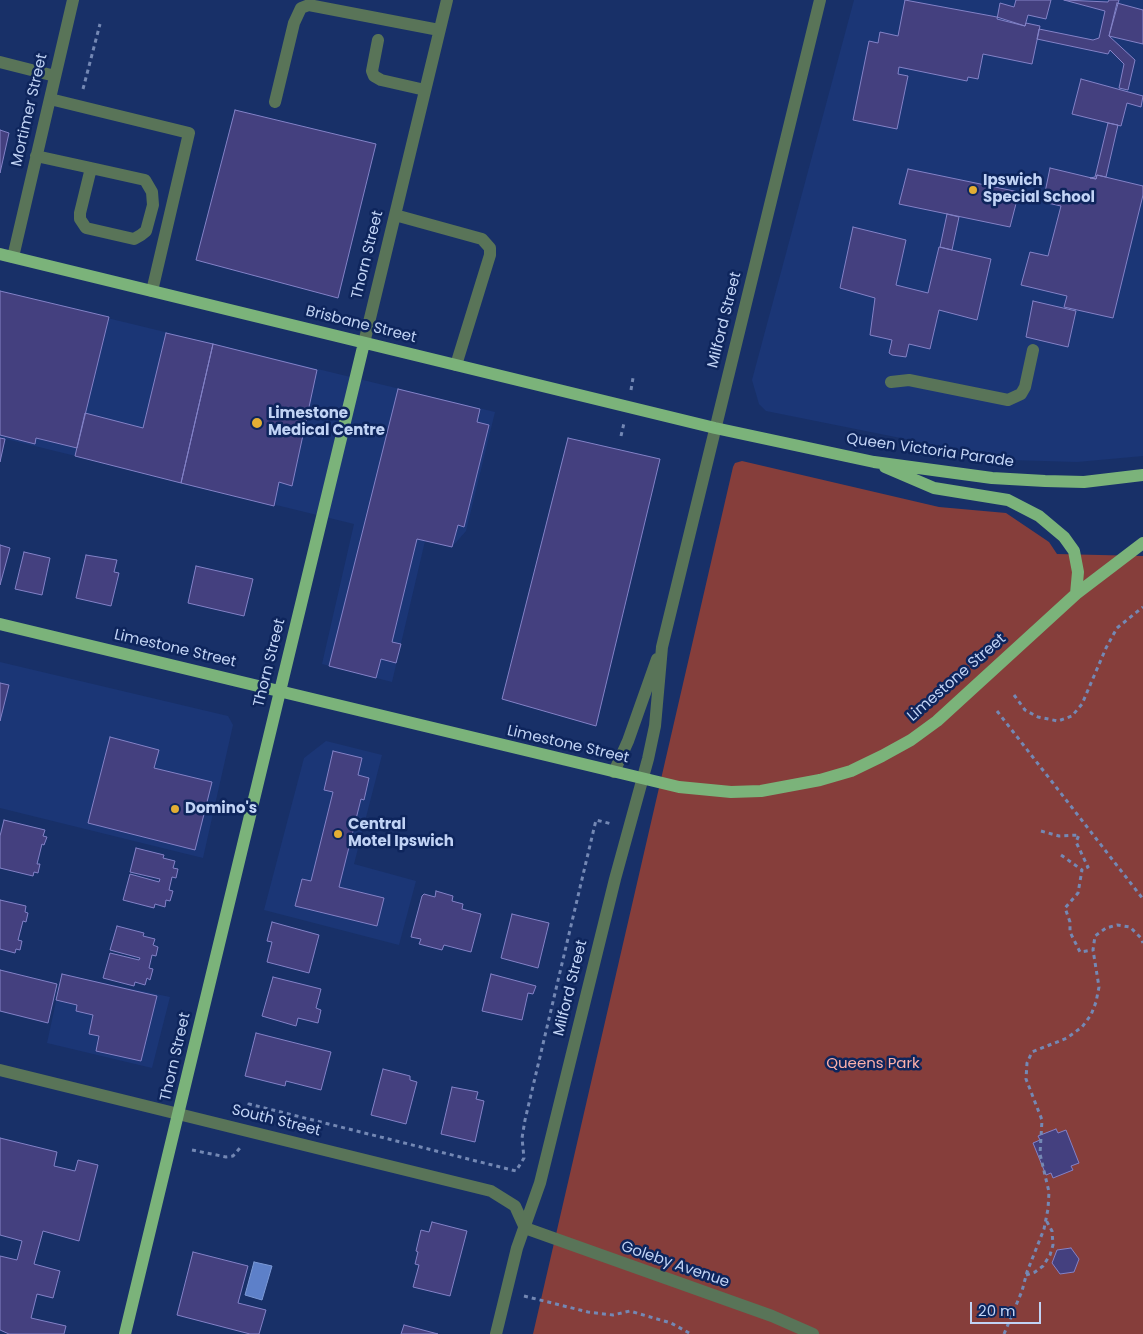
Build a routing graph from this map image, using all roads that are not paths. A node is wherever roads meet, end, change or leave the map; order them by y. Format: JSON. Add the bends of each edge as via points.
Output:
{"nodes":[{"id":1,"x":73,"y":0,"type":"edge"},
{"id":2,"x":447,"y":0,"type":"edge"},
{"id":3,"x":820,"y":0,"type":"edge"},
{"id":4,"x":439,"y":30,"type":"junction"},
{"id":5,"x":378,"y":40,"type":"dead end"},
{"id":6,"x":0,"y":62,"type":"edge"},
{"id":7,"x":55,"y":76,"type":"junction"},
{"id":8,"x":425,"y":90,"type":"junction"},
{"id":9,"x":50,"y":99,"type":"junction"},
{"id":10,"x":276,"y":102,"type":"dead end"},
{"id":11,"x":36,"y":156,"type":"junction"},
{"id":12,"x":91,"y":168,"type":"junction"},
{"id":13,"x":395,"y":215,"type":"junction"},
{"id":14,"x":6,"y":255,"type":"edge"},
{"id":15,"x":152,"y":292,"type":"junction"},
{"id":16,"x":364,"y":343,"type":"junction"},
{"id":17,"x":1033,"y":350,"type":"dead end"},
{"id":18,"x":456,"y":365,"type":"junction"},
{"id":19,"x":891,"y":382,"type":"dead end"},
{"id":20,"x":715,"y":428,"type":"junction"},
{"id":21,"x":874,"y":462,"type":"junction"},
{"id":22,"x":1143,"y":474,"type":"edge"},
{"id":23,"x":1143,"y":543,"type":"edge"},
{"id":24,"x":1076,"y":594,"type":"junction"},
{"id":25,"x":0,"y":624,"type":"edge"},
{"id":26,"x":662,"y":647,"type":"junction"},
{"id":27,"x":280,"y":692,"type":"junction"},
{"id":28,"x":614,"y":772,"type":"junction"},
{"id":29,"x":643,"y":779,"type":"junction"},
{"id":30,"x":0,"y":1070,"type":"edge"},
{"id":31,"x":179,"y":1114,"type":"junction"},
{"id":32,"x":525,"y":1228,"type":"junction"},
{"id":33,"x":125,"y":1334,"type":"edge"},
{"id":34,"x":496,"y":1334,"type":"edge"},
{"id":35,"x":813,"y":1334,"type":"edge"}],
"edges":[{"from":1,"to":7,"type":"street","name":"Mortimer Street"},
{"from":2,"to":4,"type":"street","name":"Thorn Street"},
{"from":3,"to":20,"type":"street","name":"Milford Street"},
{"from":4,"to":8,"type":"street","name":"Thorn Street"},
{"from":4,"to":10,"type":"street","via":[[309,5],[301,8],[294,23]]},
{"from":5,"to":8,"type":"street","via":[[372,71],[374,76]]},
{"from":6,"to":7,"type":"street"},
{"from":7,"to":9,"type":"street","name":"Mortimer Street"},
{"from":8,"to":13,"type":"street","name":"Thorn Street"},
{"from":9,"to":11,"type":"street","name":"Mortimer Street"},
{"from":9,"to":15,"type":"street","via":[[189,133]]},
{"from":11,"to":12,"type":"street"},
{"from":11,"to":14,"type":"street","name":"Mortimer Street"},
{"from":12,"to":12,"type":"street","via":[[145,180],[152,192],[153,205],[146,231],[141,236],[134,239],[86,228],[80,213]]},
{"from":13,"to":16,"type":"street","name":"Thorn Street"},
{"from":13,"to":18,"type":"street","via":[[482,239],[490,248]]},
{"from":14,"to":15,"type":"main road","name":"Brisbane Street"},
{"from":15,"to":16,"type":"main road","name":"Brisbane Street"},
{"from":16,"to":18,"type":"main road","name":"Brisbane Street"},
{"from":16,"to":27,"type":"main road","name":"Thorn Street"},
{"from":17,"to":19,"type":"street","via":[[1025,387],[1021,394],[1008,400],[909,380]]},
{"from":18,"to":20,"type":"main road","name":"Brisbane Street"},
{"from":20,"to":21,"type":"main road","name":"Queen Victoria Parade"},
{"from":20,"to":26,"type":"street","name":"Milford Street"},
{"from":21,"to":22,"type":"main road","name":"Queen Victoria Parade","via":[[992,478],[1045,481],[1084,482]]},
{"from":21,"to":24,"type":"main road","via":[[922,484],[945,491],[1001,498],[1039,516],[1058,531],[1074,551],[1078,572]]},
{"from":23,"to":24,"type":"main road"},
{"from":24,"to":29,"type":"main road","name":"Limestone Street","via":[[936,720],[890,752],[851,771],[791,786],[746,792],[703,790]]},
{"from":25,"to":27,"type":"main road","name":"Limestone Street"},
{"from":26,"to":28,"type":"street","name":"Milford Street"},
{"from":26,"to":29,"type":"street","name":"Milford Street","via":[[655,726]]},
{"from":27,"to":28,"type":"main road","name":"Limestone Street"},
{"from":27,"to":31,"type":"main road","name":"Thorn Street"},
{"from":28,"to":29,"type":"main road","name":"Limestone Street"},
{"from":29,"to":32,"type":"street","name":"Milford Street","via":[[540,1183]]},
{"from":30,"to":31,"type":"street","name":"South Street"},
{"from":31,"to":32,"type":"street","name":"South Street","via":[[491,1191],[515,1206]]},
{"from":31,"to":33,"type":"main road","name":"Thorn Street"},
{"from":32,"to":34,"type":"street","name":"Milford Street"},
{"from":32,"to":35,"type":"street","name":"Goleby Avenue","via":[[772,1316]]}]}
